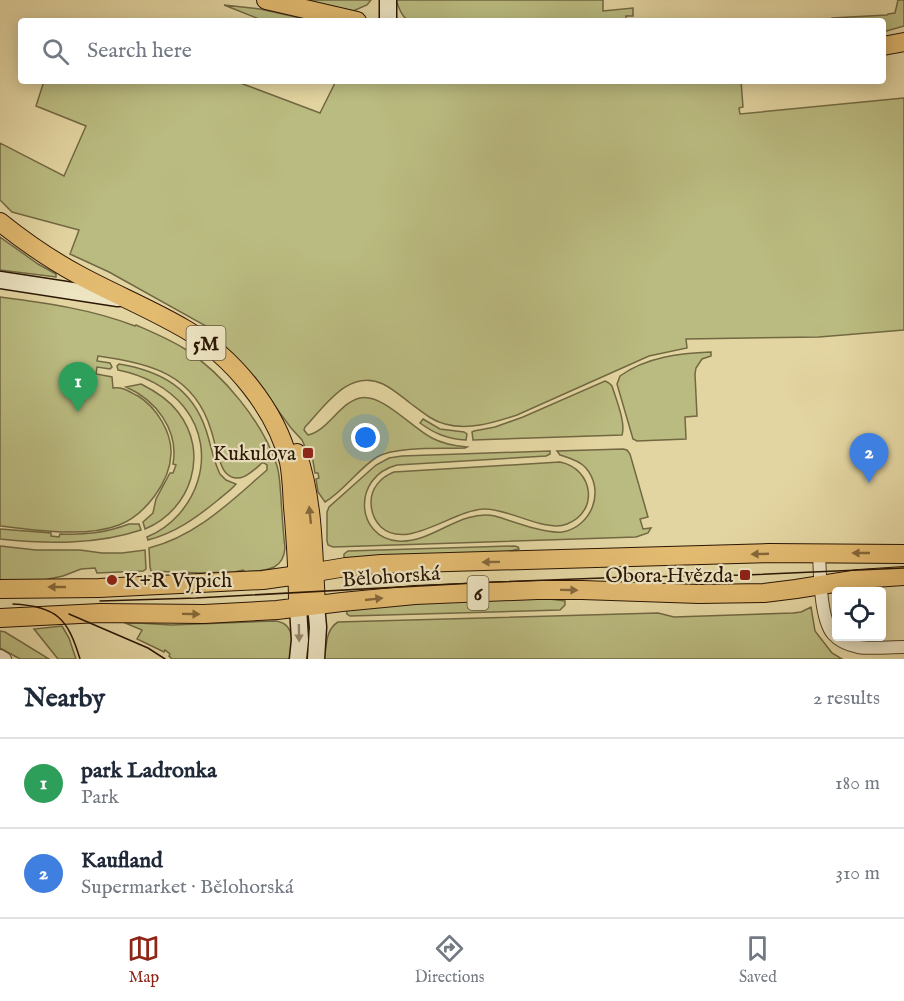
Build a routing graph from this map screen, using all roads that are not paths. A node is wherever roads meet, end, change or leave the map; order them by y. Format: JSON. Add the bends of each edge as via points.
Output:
{"nodes":[{"id":1,"x":266,"y":0,"type":"edge"},
{"id":2,"x":388,"y":0,"type":"edge"},
{"id":3,"x":344,"y":18,"type":"edge"},
{"id":4,"x":388,"y":18,"type":"edge"},
{"id":5,"x":904,"y":42,"type":"edge"},
{"id":6,"x":886,"y":45,"type":"edge"},
{"id":7,"x":0,"y":222,"type":"edge"},
{"id":8,"x":0,"y":280,"type":"edge"},
{"id":9,"x":128,"y":300,"type":"junction"},
{"id":10,"x":819,"y":553,"type":"junction"},
{"id":11,"x":904,"y":554,"type":"edge"},
{"id":12,"x":306,"y":574,"type":"junction"},
{"id":13,"x":904,"y":576,"type":"edge"},
{"id":14,"x":821,"y":585,"type":"junction"},
{"id":15,"x":0,"y":589,"type":"edge"},
{"id":16,"x":307,"y":606,"type":"junction"},
{"id":17,"x":0,"y":618,"type":"edge"},
{"id":18,"x":904,"y":647,"type":"edge"},
{"id":19,"x":0,"y":656,"type":"edge"},
{"id":20,"x":5,"y":659,"type":"edge"},
{"id":21,"x":298,"y":659,"type":"edge"},
{"id":22,"x":316,"y":659,"type":"edge"}],
"edges":[{"from":1,"to":3,"type":"main road"},
{"from":2,"to":4,"type":"street"},
{"from":5,"to":6,"type":"main road"},
{"from":7,"to":9,"type":"main road","number":"5M","via":[[42,254]]},
{"from":8,"to":9,"type":"street"},
{"from":9,"to":12,"type":"main road","number":"5M","via":[[210,346],[266,407],[289,464]]},
{"from":11,"to":10,"type":"main road","name":"Bělohorská","number":"6","one_way":true},
{"from":10,"to":12,"type":"main road","name":"Bělohorská","number":"6","one_way":true,"via":[[381,564]]},
{"from":10,"to":14,"type":"street"},
{"from":12,"to":15,"type":"main road","name":"Bělohorská","number":"6","one_way":true,"via":[[263,580]]},
{"from":12,"to":16,"type":"main road","number":"5M"},
{"from":13,"to":14,"type":"main road","name":"Bělohorská","number":"6"},
{"from":16,"to":14,"type":"main road","name":"Bělohorská","number":"6","one_way":true,"via":[[537,590],[714,594],[776,592]]},
{"from":14,"to":18,"type":"street","via":[[826,620],[836,637],[858,647]]},
{"from":17,"to":16,"type":"main road","name":"Bělohorská","number":"6","one_way":true,"via":[[100,613],[204,614]]},
{"from":16,"to":21,"type":"street","one_way":true},
{"from":16,"to":22,"type":"street","via":[[318,633]]},
{"from":19,"to":20,"type":"street"}]}
